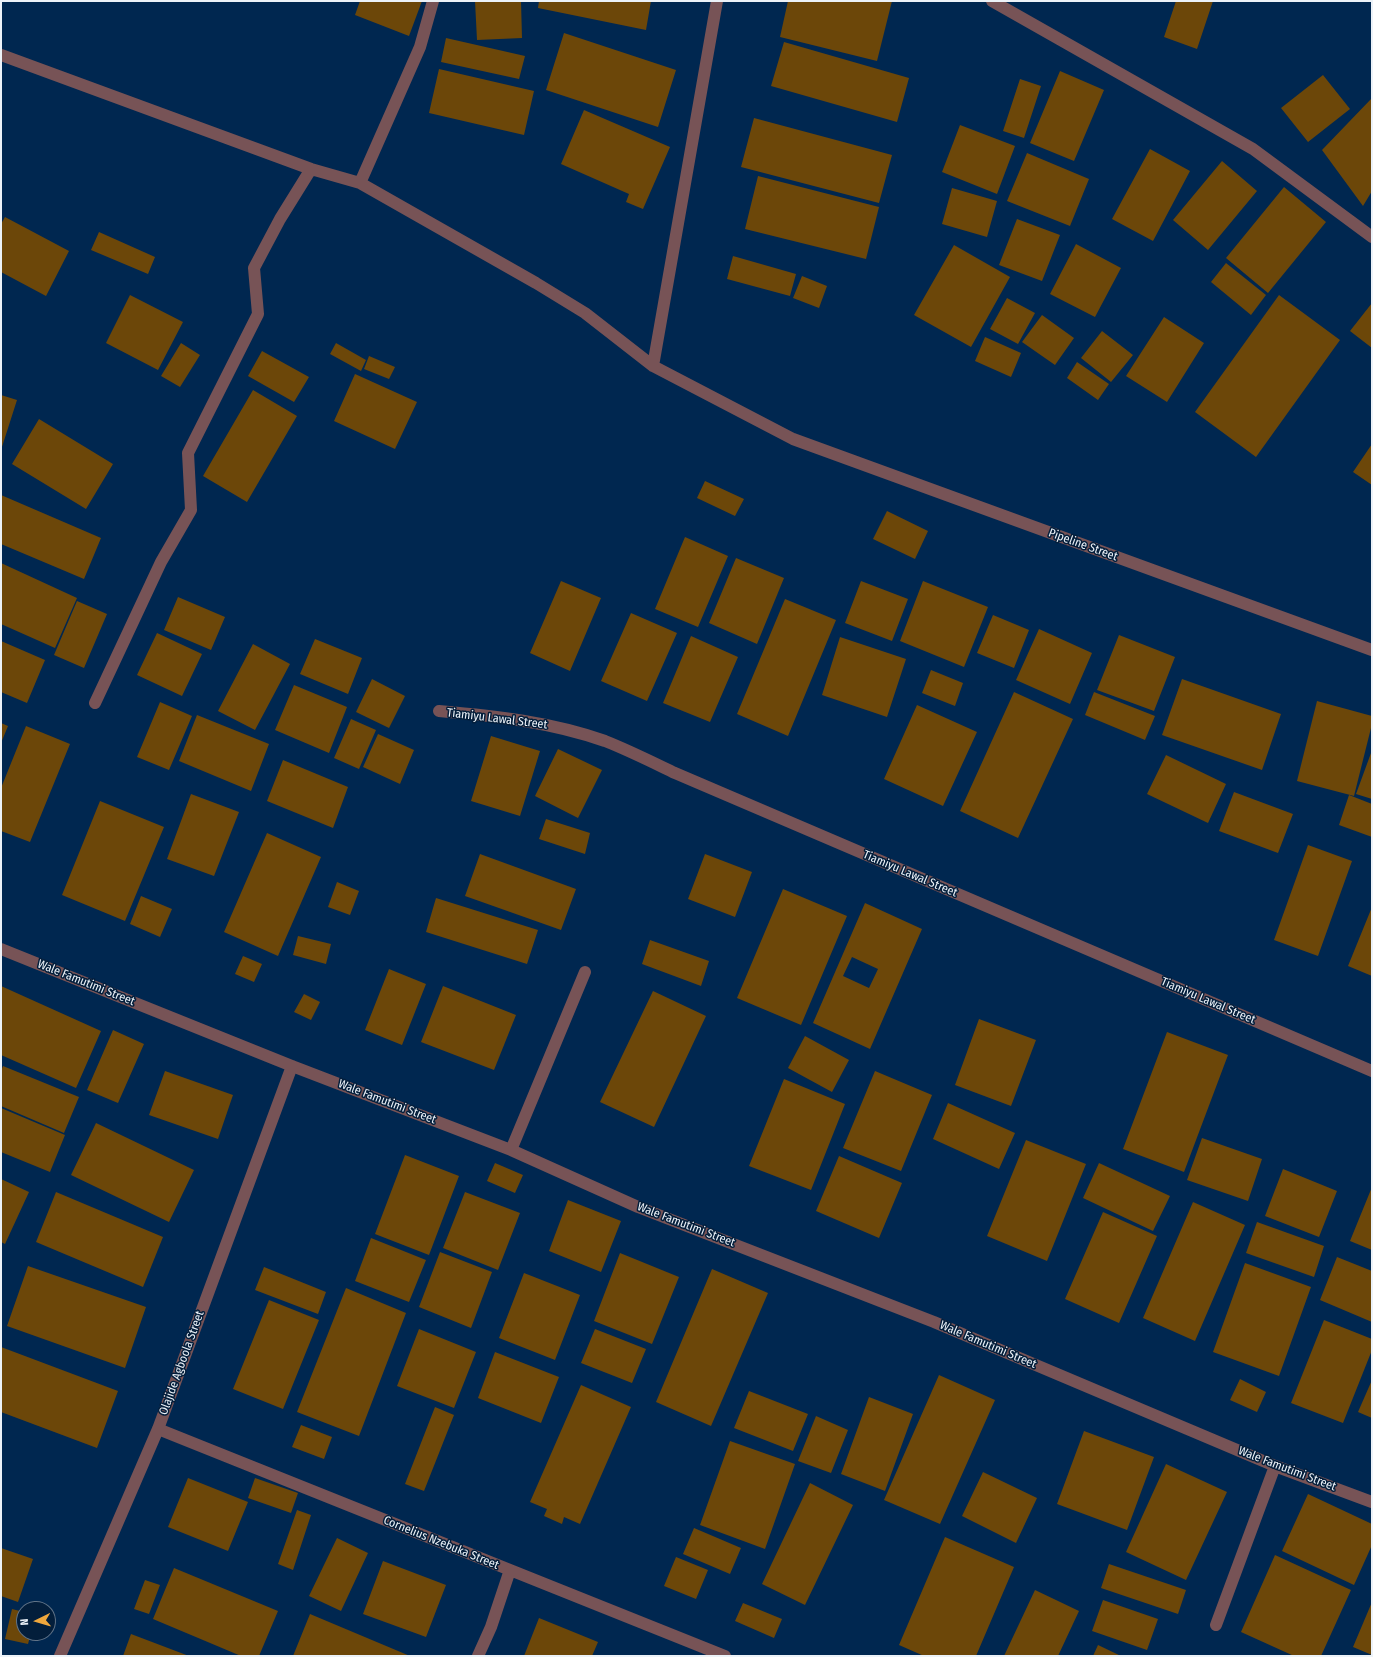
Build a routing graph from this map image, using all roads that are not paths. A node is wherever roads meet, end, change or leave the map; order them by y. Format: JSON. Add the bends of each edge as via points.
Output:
{"nodes":[{"id":1,"x":433,"y":1,"type":"edge"},
{"id":2,"x":717,"y":1,"type":"edge"},
{"id":3,"x":992,"y":1,"type":"edge"},
{"id":4,"x":1,"y":55,"type":"edge"},
{"id":5,"x":311,"y":169,"type":"junction"},
{"id":6,"x":360,"y":183,"type":"junction"},
{"id":7,"x":1372,"y":237,"type":"edge"},
{"id":8,"x":653,"y":366,"type":"junction"},
{"id":9,"x":1372,"y":650,"type":"edge"},
{"id":10,"x":95,"y":703,"type":"dead end"},
{"id":11,"x":439,"y":711,"type":"dead end"},
{"id":12,"x":1,"y":949,"type":"edge"},
{"id":13,"x":585,"y":972,"type":"dead end"},
{"id":14,"x":292,"y":1066,"type":"junction"},
{"id":15,"x":1372,"y":1071,"type":"edge"},
{"id":16,"x":510,"y":1150,"type":"junction"},
{"id":17,"x":158,"y":1429,"type":"junction"},
{"id":18,"x":1276,"y":1466,"type":"junction"},
{"id":19,"x":1372,"y":1502,"type":"edge"},
{"id":20,"x":510,"y":1570,"type":"junction"},
{"id":21,"x":1216,"y":1625,"type":"dead end"},
{"id":22,"x":60,"y":1656,"type":"edge"},
{"id":23,"x":478,"y":1656,"type":"edge"},
{"id":24,"x":724,"y":1656,"type":"edge"}],
"edges":[{"from":1,"to":6,"type":"street","via":[[420,46]]},
{"from":2,"to":8,"type":"street"},
{"from":3,"to":7,"type":"street","via":[[1253,149]]},
{"from":4,"to":5,"type":"street","name":"Pipeline Street"},
{"from":5,"to":6,"type":"street","name":"Pipeline Street"},
{"from":5,"to":10,"type":"street","via":[[254,268],[258,314],[188,453],[191,510],[161,562]]},
{"from":6,"to":8,"type":"street","name":"Pipeline Street","via":[[585,313]]},
{"from":8,"to":9,"type":"street","name":"Pipeline Street","via":[[793,439]]},
{"from":11,"to":15,"type":"street","name":"Tiamiyu Lawal Street","via":[[523,720],[605,741]]},
{"from":12,"to":14,"type":"street","name":"Wale Famutimi Street"},
{"from":13,"to":16,"type":"street"},
{"from":14,"to":16,"type":"street","name":"Wale Famutimi Street"},
{"from":14,"to":17,"type":"street","name":"Olajide Agboola Street"},
{"from":16,"to":18,"type":"street","name":"Wale Famutimi Street","via":[[638,1206],[934,1322]]},
{"from":17,"to":20,"type":"street","name":"Cornelius Nzebuka Street"},
{"from":17,"to":22,"type":"street","name":"Olajide Agboola Street"},
{"from":18,"to":19,"type":"street","name":"Wale Famutimi Street"},
{"from":18,"to":21,"type":"street"},
{"from":20,"to":23,"type":"street","via":[[491,1627]]},
{"from":20,"to":24,"type":"street","name":"Cornelius Nzebuka Street"}]}
